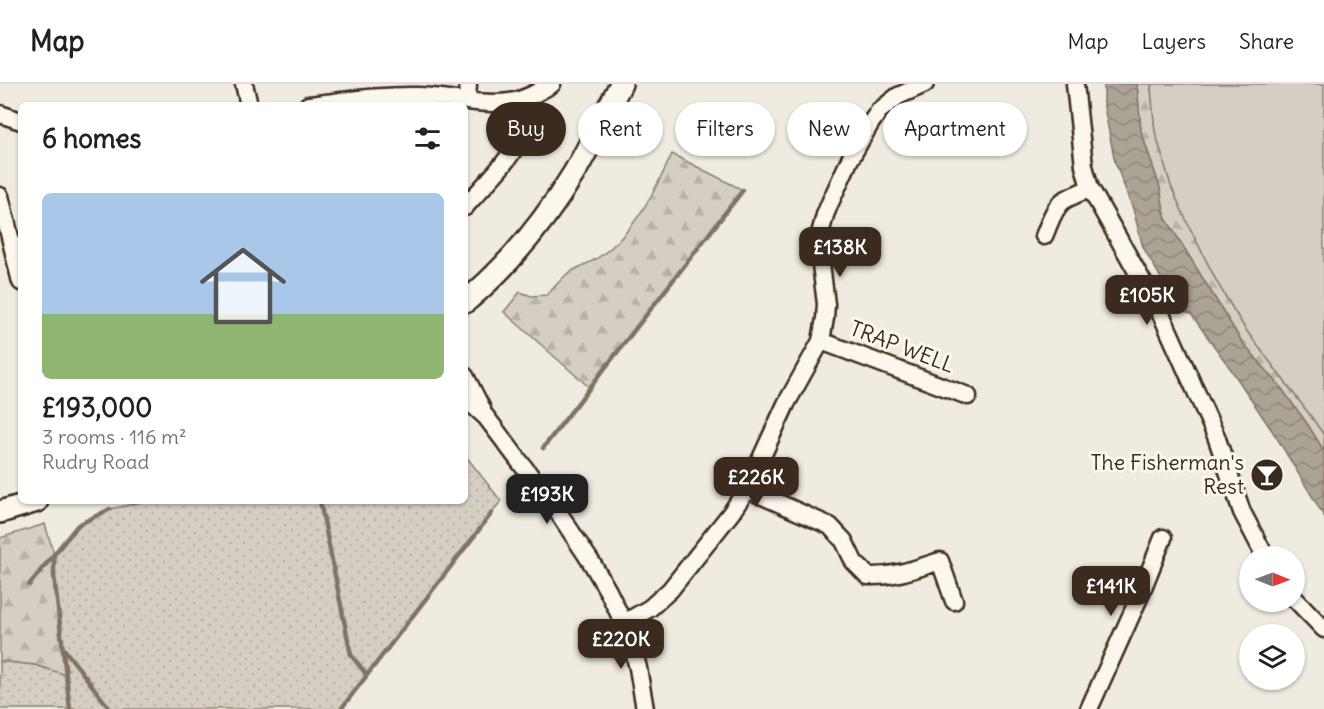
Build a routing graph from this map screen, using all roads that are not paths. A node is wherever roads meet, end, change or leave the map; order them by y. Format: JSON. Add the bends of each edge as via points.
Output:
{"nodes":[{"id":1,"x":244,"y":84,"type":"edge"},
{"id":2,"x":552,"y":84,"type":"edge"},
{"id":3,"x":621,"y":84,"type":"edge"},
{"id":4,"x":925,"y":84,"type":"edge"},
{"id":5,"x":1075,"y":84,"type":"edge"},
{"id":6,"x":467,"y":92,"type":"edge"},
{"id":7,"x":248,"y":102,"type":"edge"},
{"id":8,"x":335,"y":102,"type":"edge"},
{"id":9,"x":489,"y":102,"type":"edge"},
{"id":10,"x":512,"y":102,"type":"edge"},
{"id":11,"x":1,"y":120,"type":"edge"},
{"id":12,"x":18,"y":121,"type":"edge"},
{"id":13,"x":510,"y":156,"type":"edge"},
{"id":14,"x":1090,"y":188,"type":"junction"},
{"id":15,"x":0,"y":196,"type":"edge"},
{"id":16,"x":468,"y":204,"type":"edge"},
{"id":17,"x":1044,"y":236,"type":"dead end"},
{"id":18,"x":7,"y":257,"type":"edge"},
{"id":19,"x":18,"y":277,"type":"edge"},
{"id":20,"x":468,"y":299,"type":"edge"},
{"id":21,"x":820,"y":341,"type":"junction"},
{"id":22,"x":468,"y":382,"type":"edge"},
{"id":23,"x":968,"y":396,"type":"dead end"},
{"id":24,"x":468,"y":401,"type":"edge"},
{"id":25,"x":486,"y":417,"type":"junction"},
{"id":26,"x":747,"y":489,"type":"junction"},
{"id":27,"x":28,"y":504,"type":"edge"},
{"id":28,"x":0,"y":512,"type":"edge"},
{"id":29,"x":1163,"y":538,"type":"dead end"},
{"id":30,"x":1260,"y":546,"type":"edge"},
{"id":31,"x":954,"y":601,"type":"dead end"},
{"id":32,"x":1305,"y":609,"type":"edge"},
{"id":33,"x":624,"y":623,"type":"junction"},
{"id":34,"x":1324,"y":629,"type":"edge"},
{"id":35,"x":645,"y":709,"type":"edge"},
{"id":36,"x":1089,"y":709,"type":"edge"}],
"edges":[{"from":1,"to":7,"type":"street"},
{"from":2,"to":10,"type":"street"},
{"from":3,"to":20,"type":"street","via":[[575,171],[536,229]]},
{"from":4,"to":21,"type":"street","via":[[898,96],[879,111],[850,159],[829,205],[820,234],[826,304]]},
{"from":5,"to":14,"type":"street"},
{"from":6,"to":8,"type":"street"},
{"from":6,"to":9,"type":"street"},
{"from":11,"to":12,"type":"street"},
{"from":13,"to":16,"type":"street"},
{"from":14,"to":17,"type":"street","via":[[1060,205]]},
{"from":14,"to":30,"type":"street","via":[[1162,316],[1216,436],[1242,512]]},
{"from":15,"to":18,"type":"street"},
{"from":18,"to":19,"type":"street"},
{"from":21,"to":23,"type":"street","name":"TRAP WELL"},
{"from":21,"to":26,"type":"street"},
{"from":22,"to":25,"type":"street"},
{"from":24,"to":25,"type":"street"},
{"from":25,"to":33,"type":"street","via":[[580,543]]},
{"from":26,"to":31,"type":"street","via":[[830,526],[868,576],[902,574],[939,561]]},
{"from":26,"to":33,"type":"street","via":[[670,590]]},
{"from":27,"to":28,"type":"street"},
{"from":29,"to":36,"type":"street"},
{"from":32,"to":34,"type":"street"},
{"from":33,"to":35,"type":"street"}]}
